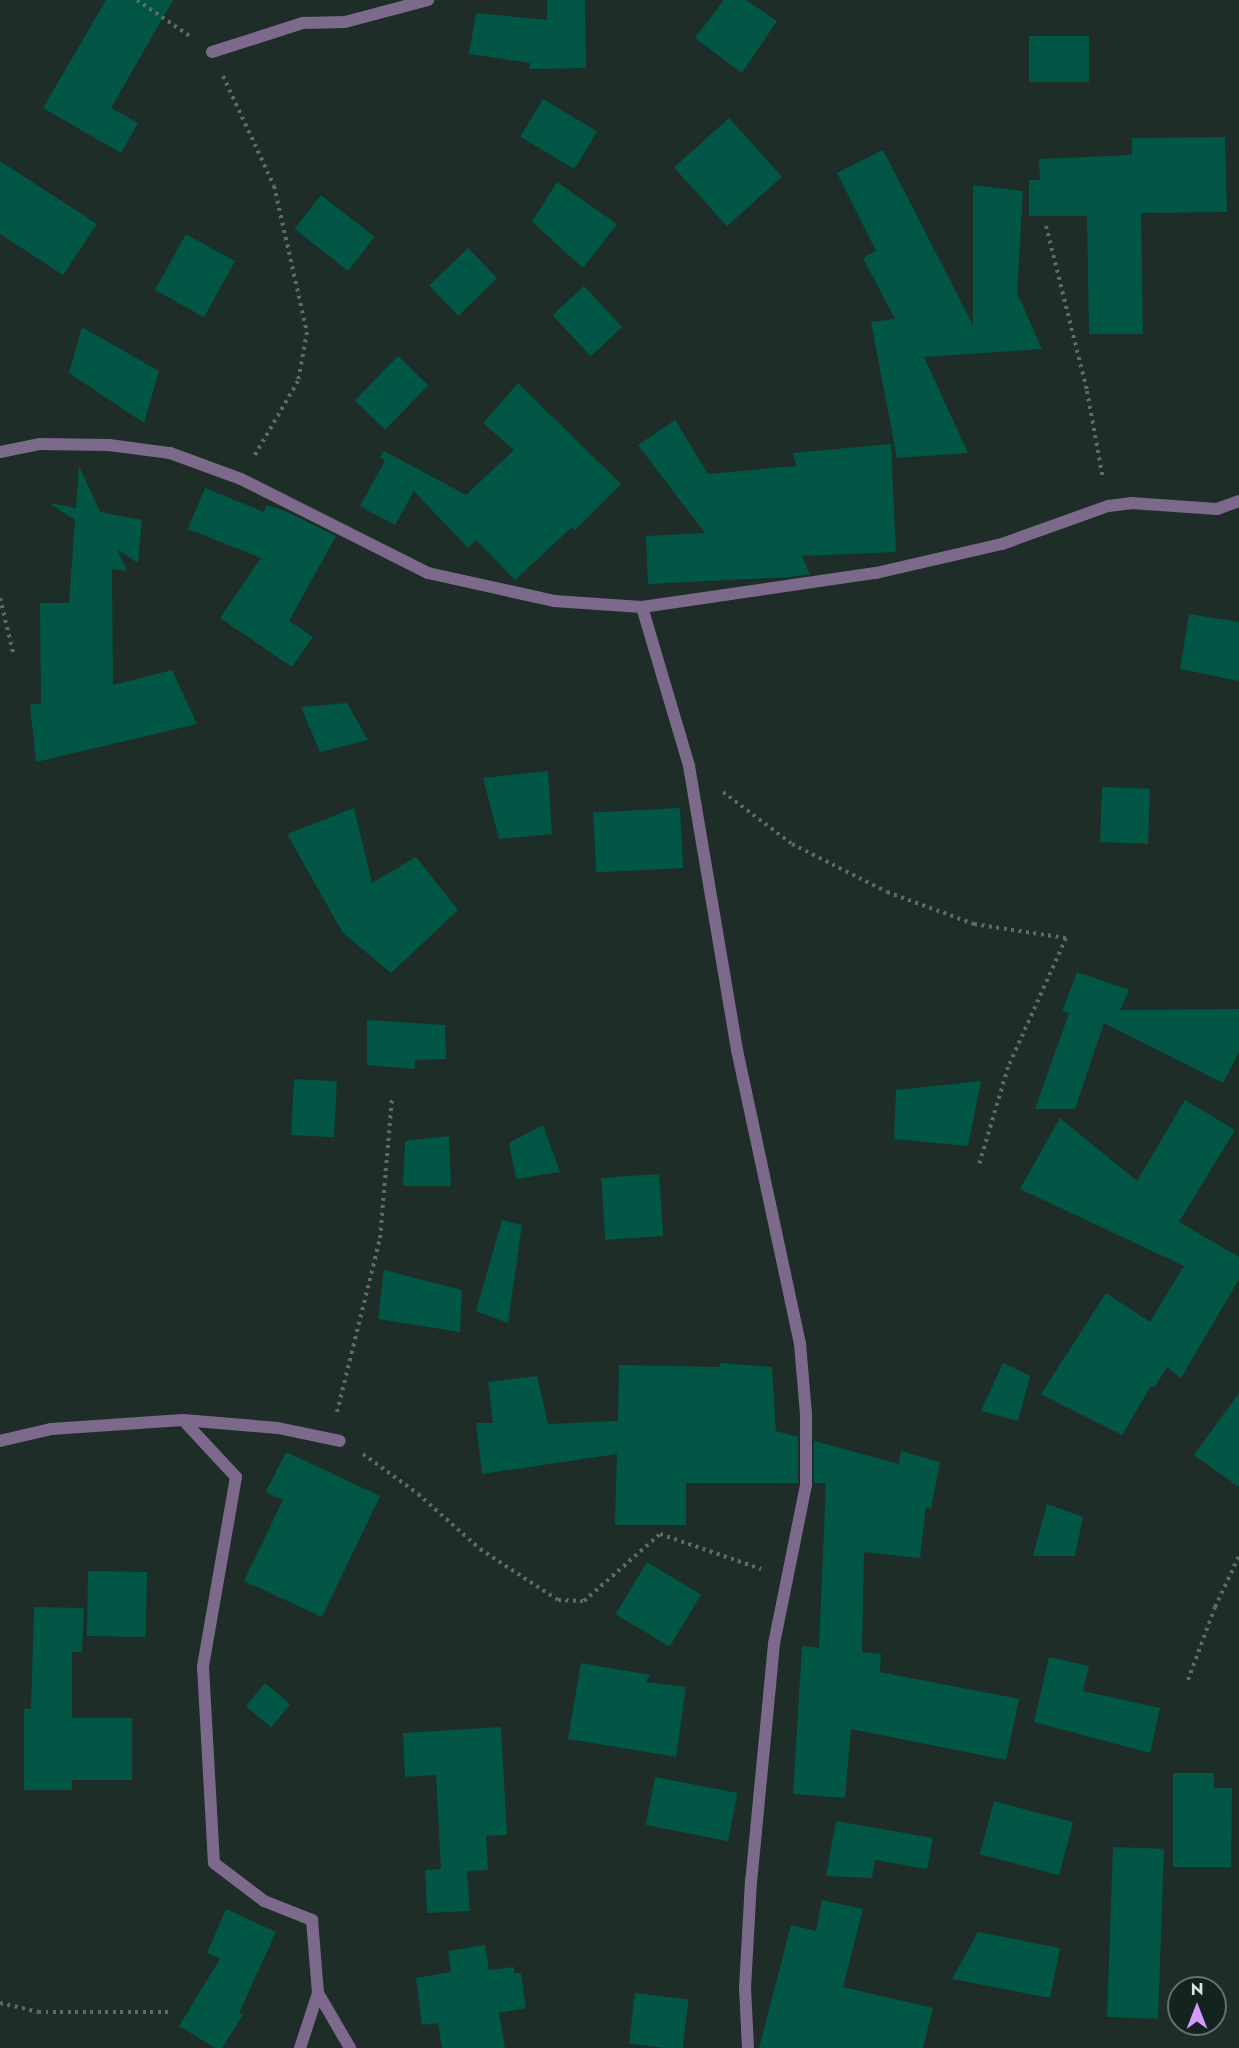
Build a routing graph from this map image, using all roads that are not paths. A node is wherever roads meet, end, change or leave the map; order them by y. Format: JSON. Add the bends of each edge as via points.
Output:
{"nodes":[{"id":1,"x":428,"y":0,"type":"edge"},
{"id":2,"x":212,"y":52,"type":"road end"},
{"id":3,"x":0,"y":452,"type":"edge"},
{"id":4,"x":1239,"y":501,"type":"edge"},
{"id":5,"x":642,"y":607,"type":"junction"},
{"id":6,"x":183,"y":1420,"type":"junction"},
{"id":7,"x":0,"y":1441,"type":"edge"},
{"id":8,"x":340,"y":1441,"type":"road end"},
{"id":9,"x":318,"y":1994,"type":"junction"},
{"id":10,"x":300,"y":2048,"type":"edge"},
{"id":11,"x":350,"y":2048,"type":"edge"},
{"id":12,"x":748,"y":2048,"type":"edge"}],
"edges":[{"from":1,"to":2,"type":"street","via":[[345,22],[303,23]]},
{"from":3,"to":5,"type":"street","via":[[40,444],[109,445],[170,453],[241,479],[428,573],[554,601]]},
{"from":4,"to":5,"type":"street","via":[[1217,509],[1131,503],[1108,506],[1002,544],[876,573]]},
{"from":5,"to":12,"type":"street","via":[[689,766],[737,1050],[800,1344],[806,1414],[806,1485],[774,1644],[751,1881],[745,1987]]},
{"from":6,"to":7,"type":"street","via":[[51,1429]]},
{"from":6,"to":8,"type":"street","via":[[278,1428]]},
{"from":6,"to":9,"type":"street","via":[[236,1477],[203,1667],[214,1863],[264,1901],[312,1920]]},
{"from":9,"to":10,"type":"street"},
{"from":9,"to":11,"type":"street"}]}
